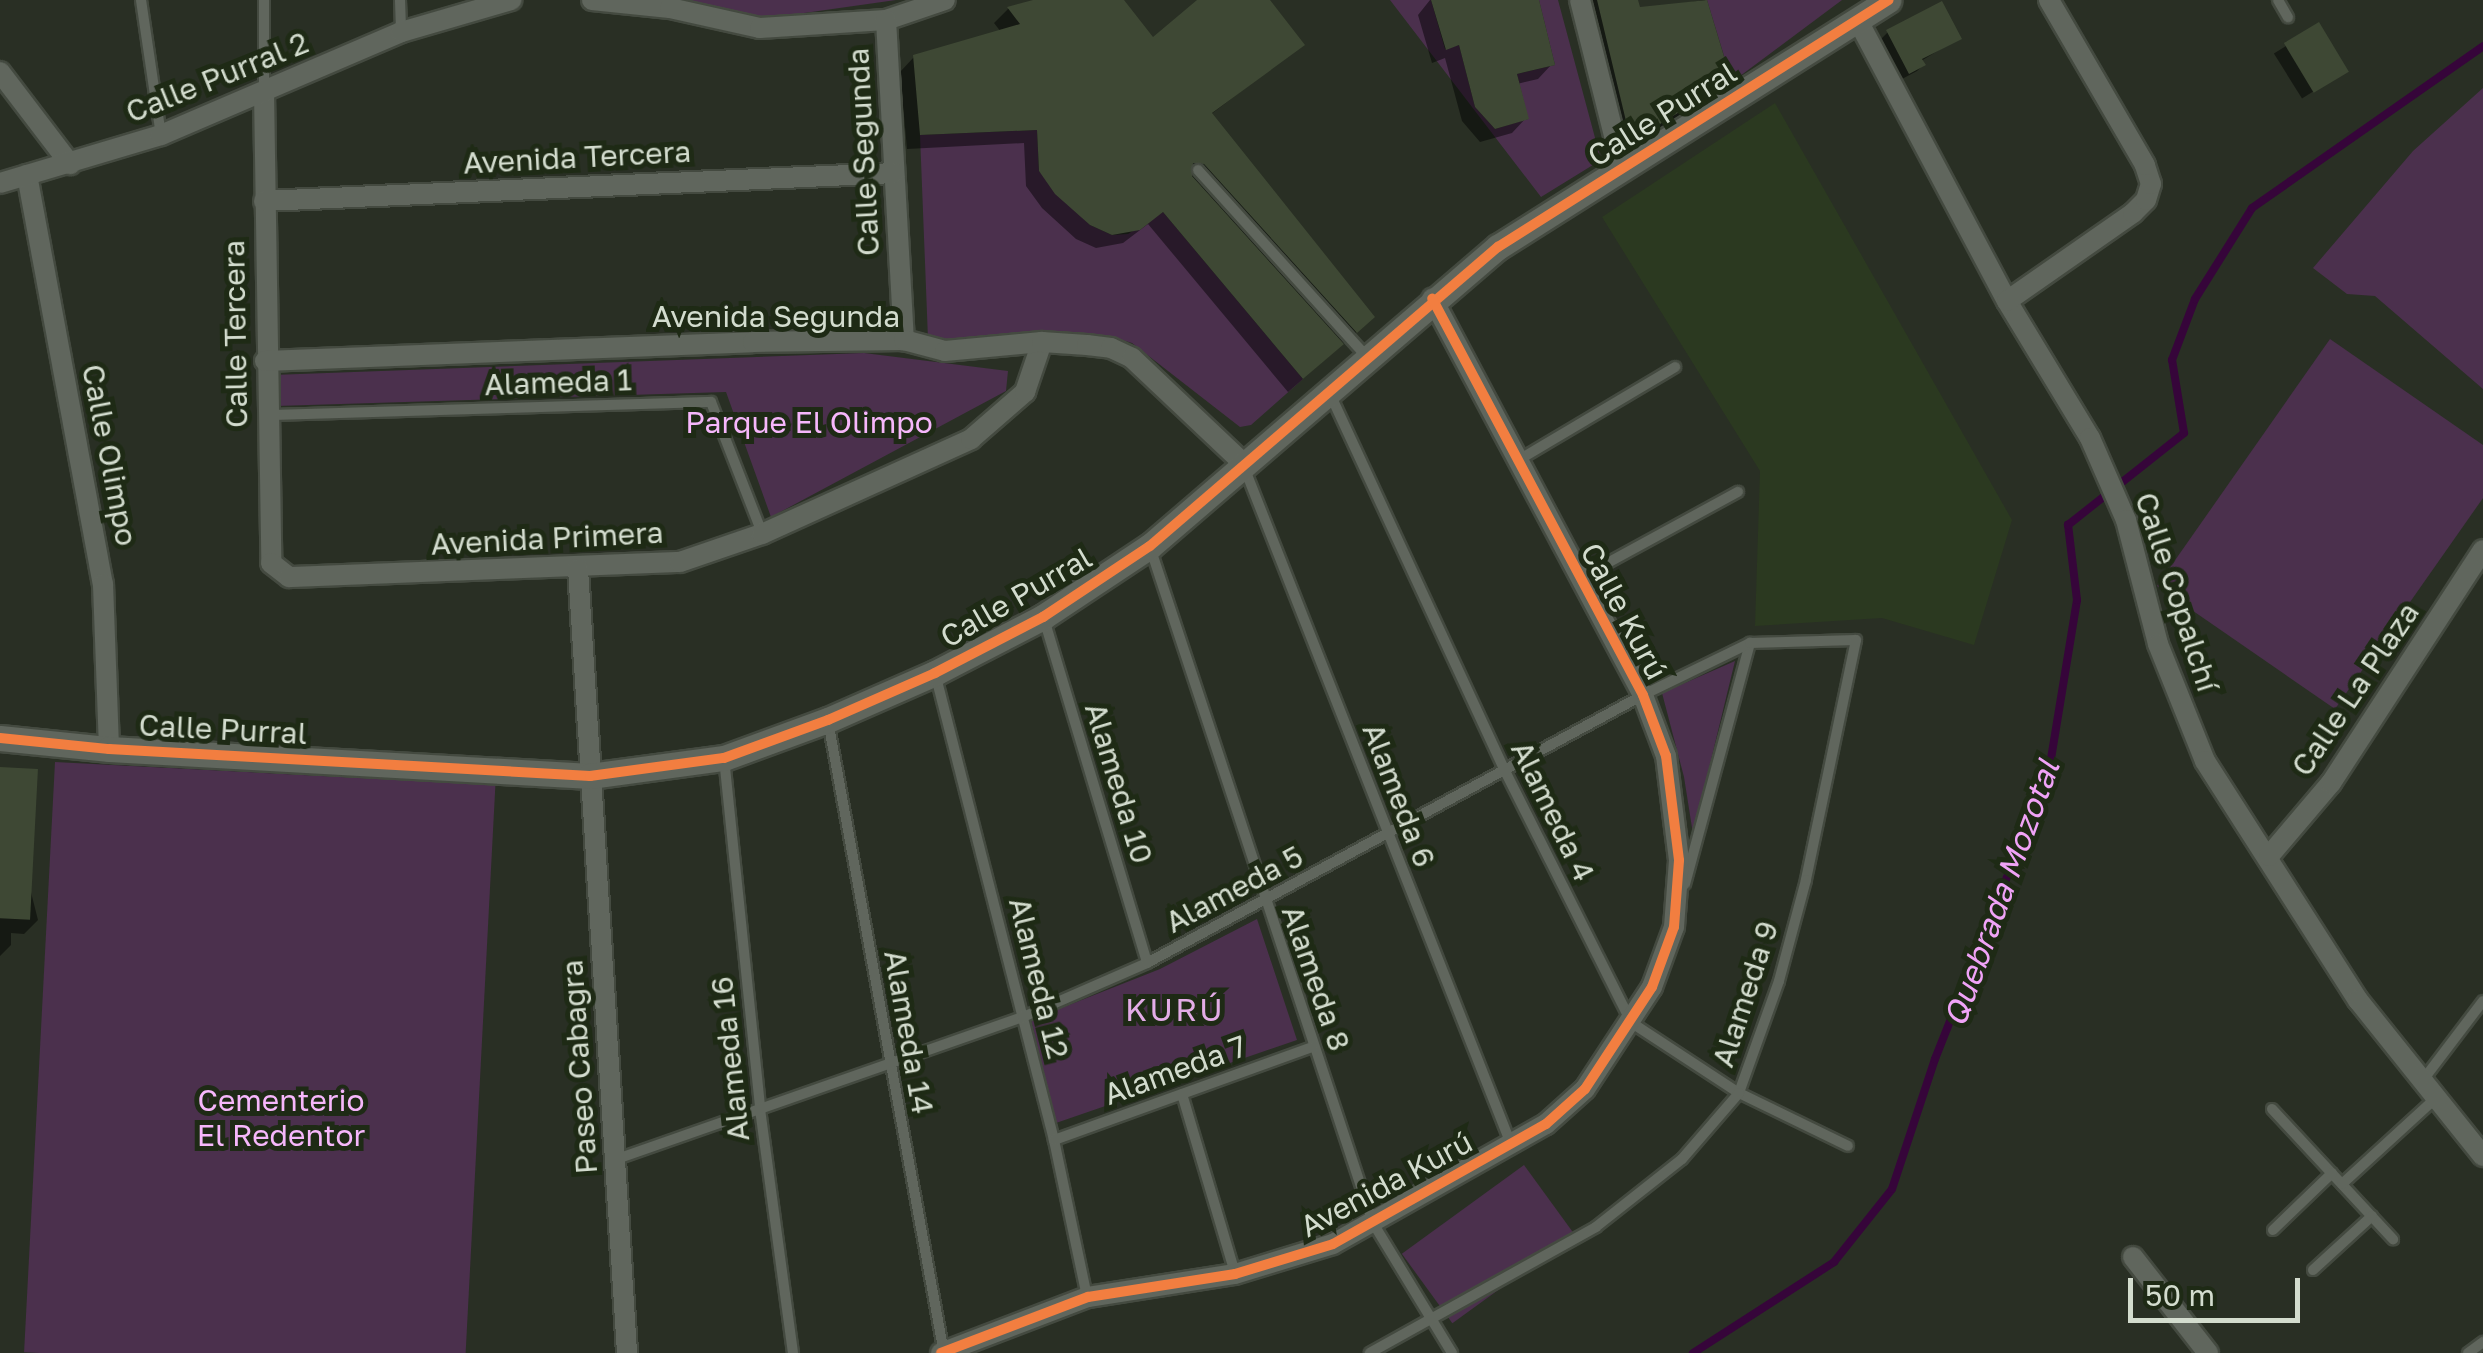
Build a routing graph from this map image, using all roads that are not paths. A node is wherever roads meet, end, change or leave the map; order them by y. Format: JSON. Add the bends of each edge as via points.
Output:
{"nodes":[{"id":1,"x":141,"y":0,"type":"edge"},
{"id":2,"x":264,"y":0,"type":"edge"},
{"id":3,"x":400,"y":0,"type":"edge"},
{"id":4,"x":511,"y":0,"type":"edge"},
{"id":5,"x":592,"y":0,"type":"edge"},
{"id":6,"x":946,"y":0,"type":"edge"},
{"id":7,"x":1580,"y":0,"type":"edge"},
{"id":8,"x":1888,"y":0,"type":"edge"},
{"id":9,"x":2049,"y":0,"type":"edge"},
{"id":10,"x":2278,"y":0,"type":"edge"},
{"id":11,"x":670,"y":4,"type":"edge"},
{"id":12,"x":2288,"y":16,"type":"dead end"},
{"id":13,"x":886,"y":20,"type":"junction"},
{"id":14,"x":1857,"y":20,"type":"junction"},
{"id":15,"x":400,"y":32,"type":"junction"},
{"id":16,"x":0,"y":72,"type":"edge"},
{"id":17,"x":264,"y":92,"type":"junction"},
{"id":18,"x":162,"y":134,"type":"junction"},
{"id":19,"x":70,"y":164,"type":"junction"},
{"id":20,"x":1622,"y":168,"type":"junction"},
{"id":21,"x":1198,"y":170,"type":"dead end"},
{"id":22,"x":894,"y":172,"type":"junction"},
{"id":23,"x":27,"y":175,"type":"junction"},
{"id":24,"x":0,"y":184,"type":"edge"},
{"id":25,"x":264,"y":200,"type":"junction"},
{"id":26,"x":1432,"y":299,"type":"junction"},
{"id":27,"x":2007,"y":301,"type":"junction"},
{"id":28,"x":904,"y":340,"type":"junction"},
{"id":29,"x":1042,"y":342,"type":"junction"},
{"id":30,"x":1368,"y":358,"type":"junction"},
{"id":31,"x":265,"y":362,"type":"junction"},
{"id":32,"x":1675,"y":367,"type":"dead end"},
{"id":33,"x":1330,"y":393,"type":"junction"},
{"id":34,"x":266,"y":415,"type":"junction"},
{"id":35,"x":1516,"y":462,"type":"junction"},
{"id":36,"x":1243,"y":463,"type":"junction"},
{"id":37,"x":1738,"y":492,"type":"dead end"},
{"id":38,"x":762,"y":534,"type":"junction"},
{"id":39,"x":1150,"y":546,"type":"junction"},
{"id":40,"x":2483,"y":550,"type":"edge"},
{"id":41,"x":578,"y":569,"type":"junction"},
{"id":42,"x":277,"y":572,"type":"joint"},
{"id":43,"x":1578,"y":579,"type":"junction"},
{"id":44,"x":1043,"y":617,"type":"junction"},
{"id":45,"x":1856,"y":640,"type":"joint"},
{"id":46,"x":1750,"y":644,"type":"junction"},
{"id":47,"x":935,"y":673,"type":"junction"},
{"id":48,"x":1643,"y":695,"type":"junction"},
{"id":49,"x":828,"y":720,"type":"junction"},
{"id":50,"x":0,"y":738,"type":"edge"},
{"id":51,"x":110,"y":749,"type":"junction"},
{"id":52,"x":724,"y":758,"type":"junction"},
{"id":53,"x":1505,"y":771,"type":"junction"},
{"id":54,"x":590,"y":776,"type":"junction"},
{"id":55,"x":1387,"y":834,"type":"junction"},
{"id":56,"x":2269,"y":856,"type":"junction"},
{"id":57,"x":1264,"y":902,"type":"junction"},
{"id":58,"x":1674,"y":927,"type":"junction"},
{"id":59,"x":1147,"y":963,"type":"junction"},
{"id":60,"x":2483,"y":1001,"type":"edge"},
{"id":61,"x":1023,"y":1017,"type":"junction"},
{"id":62,"x":1632,"y":1023,"type":"junction"},
{"id":63,"x":1313,"y":1047,"type":"junction"},
{"id":64,"x":889,"y":1064,"type":"junction"},
{"id":65,"x":2422,"y":1080,"type":"junction"},
{"id":66,"x":1182,"y":1094,"type":"junction"},
{"id":67,"x":1739,"y":1094,"type":"junction"},
{"id":68,"x":2436,"y":1098,"type":"junction"},
{"id":69,"x":760,"y":1109,"type":"junction"},
{"id":70,"x":2272,"y":1109,"type":"dead end"},
{"id":71,"x":1054,"y":1140,"type":"junction"},
{"id":72,"x":1512,"y":1145,"type":"junction"},
{"id":73,"x":1848,"y":1146,"type":"dead end"},
{"id":74,"x":2483,"y":1156,"type":"edge"},
{"id":75,"x":617,"y":1159,"type":"junction"},
{"id":76,"x":2332,"y":1173,"type":"junction"},
{"id":77,"x":2342,"y":1184,"type":"junction"},
{"id":78,"x":2372,"y":1216,"type":"junction"},
{"id":79,"x":1373,"y":1223,"type":"junction"},
{"id":80,"x":2274,"y":1230,"type":"dead end"},
{"id":81,"x":2393,"y":1239,"type":"dead end"},
{"id":82,"x":2133,"y":1257,"type":"dead end"},
{"id":83,"x":2313,"y":1270,"type":"dead end"},
{"id":84,"x":1235,"y":1274,"type":"junction"},
{"id":85,"x":1088,"y":1297,"type":"junction"},
{"id":86,"x":1434,"y":1321,"type":"junction"},
{"id":87,"x":2483,"y":1342,"type":"edge"},
{"id":88,"x":627,"y":1353,"type":"edge"},
{"id":89,"x":793,"y":1353,"type":"edge"},
{"id":90,"x":943,"y":1353,"type":"edge"},
{"id":91,"x":1370,"y":1353,"type":"edge"},
{"id":92,"x":1452,"y":1353,"type":"edge"},
{"id":93,"x":2208,"y":1353,"type":"edge"},
{"id":94,"x":2468,"y":1353,"type":"edge"}],
"edges":[{"from":1,"to":18,"type":"lane"},
{"from":2,"to":17,"type":"lane"},
{"from":3,"to":15,"type":"lane"},
{"from":4,"to":15,"type":"street","name":"Calle Purral 2"},
{"from":5,"to":11,"type":"street"},
{"from":6,"to":13,"type":"street"},
{"from":7,"to":20,"type":"street"},
{"from":8,"to":14,"type":"street","name":"Calle Purral"},
{"from":9,"to":27,"type":"street","via":[[2151,184],[2133,212]]},
{"from":10,"to":12,"type":"lane"},
{"from":11,"to":13,"type":"street","via":[[760,28]]},
{"from":13,"to":22,"type":"street","name":"Calle Segunda"},
{"from":14,"to":20,"type":"street","name":"Calle Purral"},
{"from":14,"to":27,"type":"street","name":"Calle Copalchí"},
{"from":15,"to":17,"type":"street","name":"Calle Purral 2"},
{"from":16,"to":19,"type":"street"},
{"from":17,"to":18,"type":"street","name":"Calle Purral 2"},
{"from":17,"to":25,"type":"street","name":"Calle Tercera"},
{"from":18,"to":19,"type":"street","name":"Calle Purral 2"},
{"from":19,"to":23,"type":"street","name":"Calle Purral 2"},
{"from":20,"to":26,"type":"street","name":"Calle Purral","via":[[1498,247]]},
{"from":21,"to":30,"type":"lane"},
{"from":22,"to":25,"type":"street","name":"Avenida Tercera"},
{"from":22,"to":28,"type":"street","name":"Calle Segunda"},
{"from":23,"to":24,"type":"street","name":"Calle Purral 2"},
{"from":23,"to":51,"type":"street","name":"Calle Olimpo","via":[[103,584]]},
{"from":25,"to":31,"type":"street","name":"Calle Tercera"},
{"from":26,"to":30,"type":"street","name":"Calle Purral"},
{"from":26,"to":35,"type":"street","name":"Calle Kurú"},
{"from":27,"to":56,"type":"street","name":"Calle Copalchí","via":[[2090,438],[2126,520],[2158,644],[2205,761]]},
{"from":28,"to":29,"type":"street","name":"Avenida Segunda","via":[[945,351]]},
{"from":28,"to":31,"type":"street","name":"Avenida Segunda"},
{"from":29,"to":36,"type":"street","name":"Avenida Segunda","via":[[1111,348],[1132,358]]},
{"from":29,"to":38,"type":"street","name":"Avenida Primera","via":[[1025,392],[971,438]]},
{"from":30,"to":33,"type":"street","name":"Calle Purral"},
{"from":31,"to":34,"type":"street","name":"Calle Tercera"},
{"from":32,"to":35,"type":"lane"},
{"from":33,"to":36,"type":"street","name":"Calle Purral"},
{"from":33,"to":53,"type":"lane","name":"Alameda 4"},
{"from":34,"to":38,"type":"lane","name":"Alameda 1","via":[[711,402]]},
{"from":34,"to":42,"type":"street","name":"Calle Tercera","via":[[270,562]]},
{"from":35,"to":43,"type":"street","name":"Calle Kurú"},
{"from":36,"to":39,"type":"street","name":"Calle Purral"},
{"from":36,"to":55,"type":"lane","name":"Alameda 6"},
{"from":37,"to":43,"type":"lane"},
{"from":38,"to":41,"type":"street","name":"Avenida Primera","via":[[680,562]]},
{"from":39,"to":44,"type":"street","name":"Calle Purral"},
{"from":39,"to":57,"type":"lane","name":"Alameda 8"},
{"from":40,"to":56,"type":"street","name":"Calle La Plaza","via":[[2331,783]]},
{"from":41,"to":42,"type":"street","name":"Avenida Primera","via":[[288,578]]},
{"from":41,"to":54,"type":"street","name":"Paseo Cabagra"},
{"from":43,"to":48,"type":"street","name":"Calle Kurú"},
{"from":44,"to":47,"type":"street","name":"Calle Purral"},
{"from":44,"to":59,"type":"lane","name":"Alameda 10"},
{"from":45,"to":46,"type":"lane","name":"Alameda 5"},
{"from":45,"to":67,"type":"lane","name":"Alameda 9","via":[[1806,880]]},
{"from":46,"to":48,"type":"lane","name":"Alameda 5"},
{"from":46,"to":58,"type":"lane"},
{"from":47,"to":49,"type":"street","name":"Calle Purral"},
{"from":47,"to":61,"type":"lane","name":"Alameda 12"},
{"from":48,"to":53,"type":"lane","name":"Alameda 5"},
{"from":48,"to":58,"type":"street","name":"Calle Kurú","via":[[1675,800]]},
{"from":49,"to":52,"type":"street","name":"Calle Purral"},
{"from":49,"to":64,"type":"lane","name":"Alameda 14"},
{"from":50,"to":51,"type":"street","name":"Calle Purral"},
{"from":51,"to":54,"type":"street","name":"Calle Purral"},
{"from":52,"to":54,"type":"street","name":"Calle Purral"},
{"from":52,"to":69,"type":"lane","name":"Alameda 16"},
{"from":53,"to":55,"type":"lane","name":"Alameda 5"},
{"from":53,"to":62,"type":"lane","name":"Alameda 4"},
{"from":54,"to":75,"type":"street","name":"Paseo Cabagra"},
{"from":55,"to":57,"type":"lane","name":"Alameda 5"},
{"from":55,"to":72,"type":"lane","name":"Alameda 6"},
{"from":56,"to":65,"type":"street","name":"Calle Copalchí","via":[[2358,1000]]},
{"from":57,"to":59,"type":"lane","name":"Alameda 5"},
{"from":57,"to":63,"type":"lane","name":"Alameda 8"},
{"from":58,"to":62,"type":"street","name":"Calle Kurú"},
{"from":59,"to":61,"type":"lane","name":"Alameda 5"},
{"from":60,"to":65,"type":"lane"},
{"from":61,"to":64,"type":"lane","name":"Alameda 5"},
{"from":61,"to":71,"type":"lane","name":"Alameda 12"},
{"from":62,"to":67,"type":"lane","name":"Alameda 4"},
{"from":62,"to":72,"type":"street","name":"Avenida Kurú","via":[[1585,1088]]},
{"from":63,"to":66,"type":"lane","name":"Alameda 7"},
{"from":63,"to":79,"type":"lane","name":"Alameda 8"},
{"from":64,"to":69,"type":"lane","name":"Alameda 5"},
{"from":64,"to":90,"type":"lane","name":"Alameda 14"},
{"from":65,"to":68,"type":"street","name":"Calle Copalchí"},
{"from":66,"to":71,"type":"lane","name":"Alameda 7"},
{"from":66,"to":84,"type":"lane"},
{"from":67,"to":73,"type":"lane","name":"Alameda 4"},
{"from":67,"to":86,"type":"lane","name":"Alameda 9","via":[[1682,1159],[1596,1227]]},
{"from":68,"to":74,"type":"street","name":"Calle Copalchí"},
{"from":68,"to":77,"type":"lane"},
{"from":69,"to":75,"type":"lane","name":"Alameda 5"},
{"from":69,"to":89,"type":"lane","name":"Alameda 16"},
{"from":70,"to":76,"type":"lane"},
{"from":71,"to":85,"type":"lane","name":"Alameda 12"},
{"from":72,"to":79,"type":"street","name":"Avenida Kurú"},
{"from":75,"to":88,"type":"street","name":"Paseo Cabagra"},
{"from":76,"to":77,"type":"lane"},
{"from":76,"to":80,"type":"lane"},
{"from":77,"to":78,"type":"lane"},
{"from":78,"to":81,"type":"lane"},
{"from":78,"to":83,"type":"lane"},
{"from":79,"to":84,"type":"street","name":"Avenida Kurú","via":[[1333,1244]]},
{"from":79,"to":86,"type":"lane","name":"Alameda 8"},
{"from":82,"to":93,"type":"street"},
{"from":84,"to":85,"type":"street","name":"Avenida Kurú"},
{"from":85,"to":90,"type":"street","name":"Avenida Kurú"},
{"from":86,"to":91,"type":"lane","name":"Alameda 9"},
{"from":86,"to":92,"type":"lane","name":"Alameda 8"},
{"from":87,"to":94,"type":"lane"}]}
